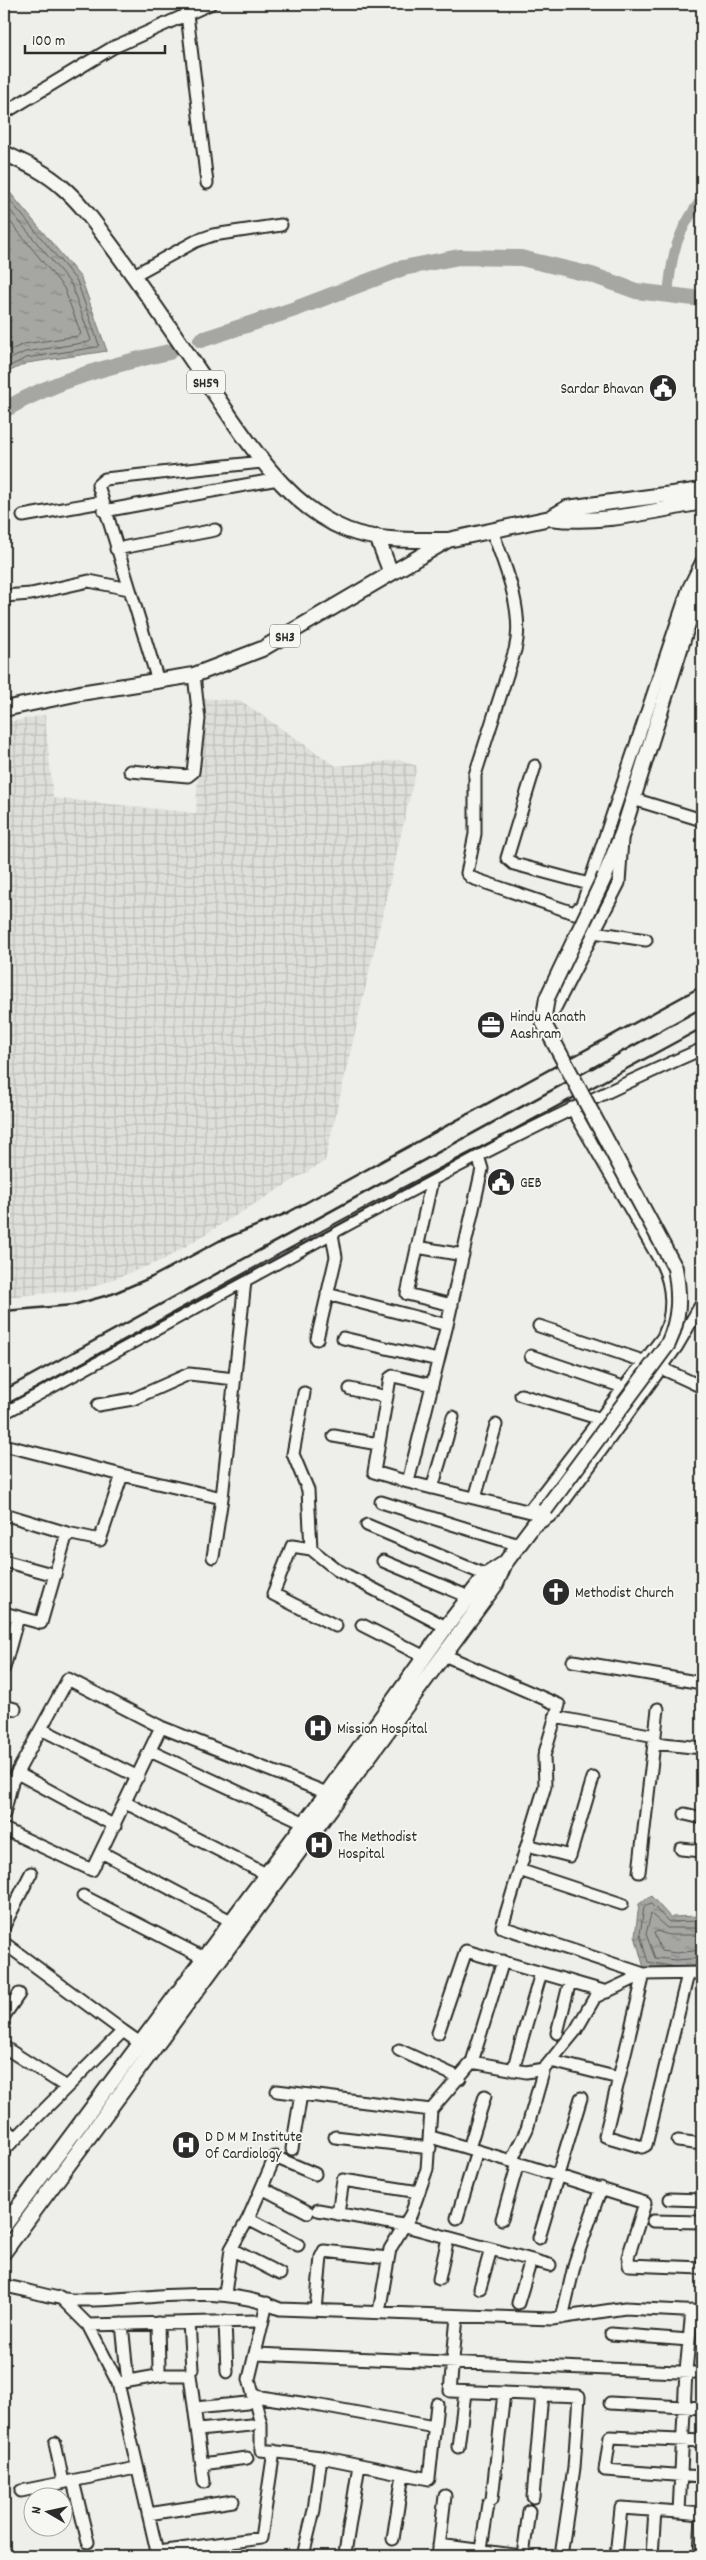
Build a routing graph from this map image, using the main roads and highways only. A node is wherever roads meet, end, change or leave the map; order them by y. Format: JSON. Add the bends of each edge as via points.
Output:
{"nodes":[{"id":1,"x":4,"y":154,"type":"edge"},
{"id":2,"x":702,"y":490,"type":"edge"},
{"id":3,"x":702,"y":502,"type":"edge"},
{"id":4,"x":550,"y":518,"type":"junction"},
{"id":5,"x":377,"y":537,"type":"junction"},
{"id":6,"x":448,"y":540,"type":"junction"},
{"id":7,"x":392,"y":573,"type":"junction"},
{"id":8,"x":702,"y":579,"type":"edge"},
{"id":9,"x":4,"y":709,"type":"edge"},
{"id":10,"x":505,"y":1563,"type":"junction"},
{"id":11,"x":4,"y":2226,"type":"edge"},
{"id":12,"x":4,"y":2252,"type":"edge"}],
"edges":[{"from":1,"to":5,"type":"main road","number":"SH59","via":[[37,168],[82,207],[134,275],[262,462],[278,479],[322,518],[348,530]]},
{"from":2,"to":4,"type":"main road","number":"SH3","via":[[568,508]]},
{"from":3,"to":4,"type":"main road","number":"SH3","via":[[598,520]]},
{"from":4,"to":6,"type":"main road","number":"SH3"},
{"from":5,"to":6,"type":"main road","number":"SH59"},
{"from":5,"to":7,"type":"main road"},
{"from":6,"to":7,"type":"main road","number":"SH3"},
{"from":7,"to":9,"type":"main road","number":"SH3","via":[[262,649],[194,675]]},
{"from":8,"to":10,"type":"main road","bridge":true,"via":[[622,834],[547,998],[543,1022],[672,1260],[679,1289],[679,1315],[668,1344],[538,1512],[533,1527]]},
{"from":10,"to":11,"type":"main road","via":[[486,1575],[446,1627],[305,1823]]},
{"from":10,"to":12,"type":"main road","via":[[496,1584]]}]}
